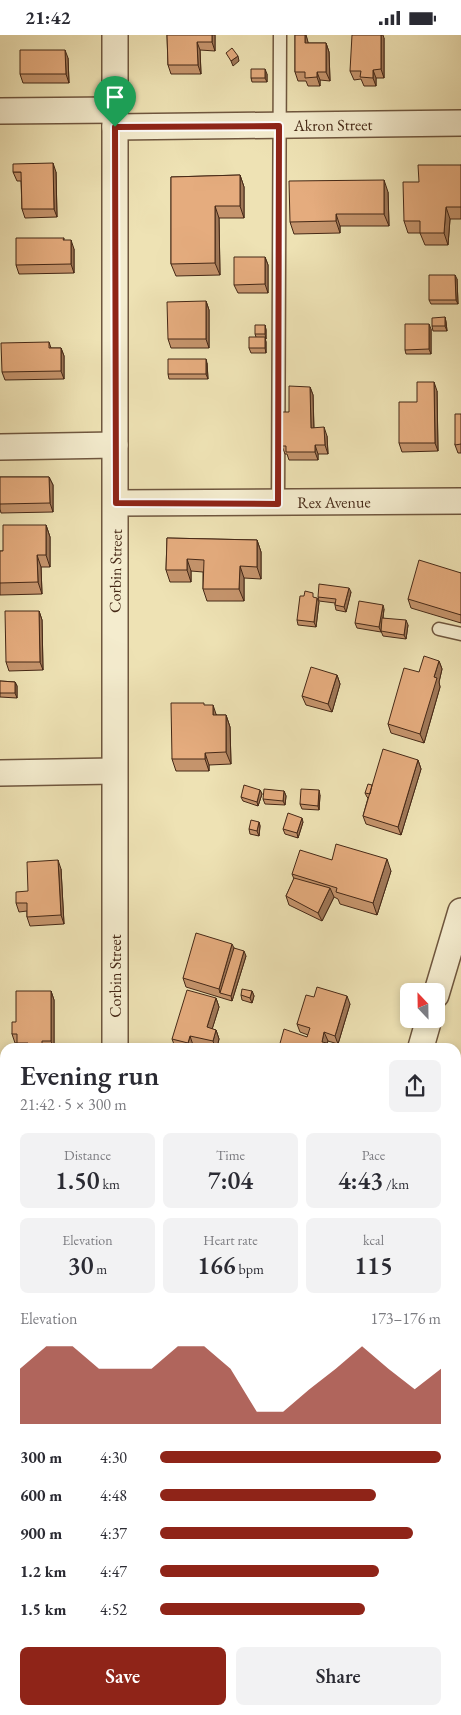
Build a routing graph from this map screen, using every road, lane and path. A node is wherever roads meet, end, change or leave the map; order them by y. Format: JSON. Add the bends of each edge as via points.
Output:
{"nodes":[{"id":1,"x":115,"y":35,"type":"edge"},
{"id":2,"x":280,"y":35,"type":"edge"},
{"id":3,"x":0,"y":111,"type":"edge"},
{"id":4,"x":115,"y":118,"type":"junction"},
{"id":5,"x":461,"y":123,"type":"edge"},
{"id":6,"x":279,"y":126,"type":"junction"},
{"id":7,"x":115,"y":445,"type":"junction"},
{"id":8,"x":0,"y":447,"type":"edge"},
{"id":9,"x":461,"y":501,"type":"edge"},
{"id":10,"x":116,"y":503,"type":"junction"},
{"id":11,"x":278,"y":504,"type":"junction"},
{"id":12,"x":439,"y":629,"type":"dead end"},
{"id":13,"x":461,"y":634,"type":"edge"},
{"id":14,"x":113,"y":771,"type":"junction"},
{"id":15,"x":0,"y":773,"type":"edge"},
{"id":16,"x":461,"y":911,"type":"edge"},
{"id":17,"x":440,"y":983,"type":"edge"},
{"id":18,"x":427,"y":1028,"type":"edge"},
{"id":19,"x":115,"y":1043,"type":"edge"},
{"id":20,"x":422,"y":1043,"type":"edge"}],
"edges":[{"from":1,"to":4,"type":"street","name":"Corbin Street"},
{"from":2,"to":6,"type":"lane"},
{"from":3,"to":4,"type":"street","name":"Akron Street"},
{"from":4,"to":6,"type":"street","name":"Akron Street"},
{"from":4,"to":7,"type":"street","name":"Corbin Street"},
{"from":5,"to":6,"type":"street","name":"Akron Street"},
{"from":6,"to":11,"type":"lane"},
{"from":7,"to":8,"type":"street"},
{"from":7,"to":10,"type":"street","name":"Corbin Street"},
{"from":9,"to":11,"type":"street","name":"Rex Avenue"},
{"from":10,"to":11,"type":"street","name":"Rex Avenue"},
{"from":10,"to":14,"type":"street","name":"Corbin Street"},
{"from":12,"to":13,"type":"lane"},
{"from":14,"to":15,"type":"street"},
{"from":14,"to":19,"type":"street","name":"Corbin Street"},
{"from":16,"to":17,"type":"street"},
{"from":18,"to":20,"type":"street"}]}
